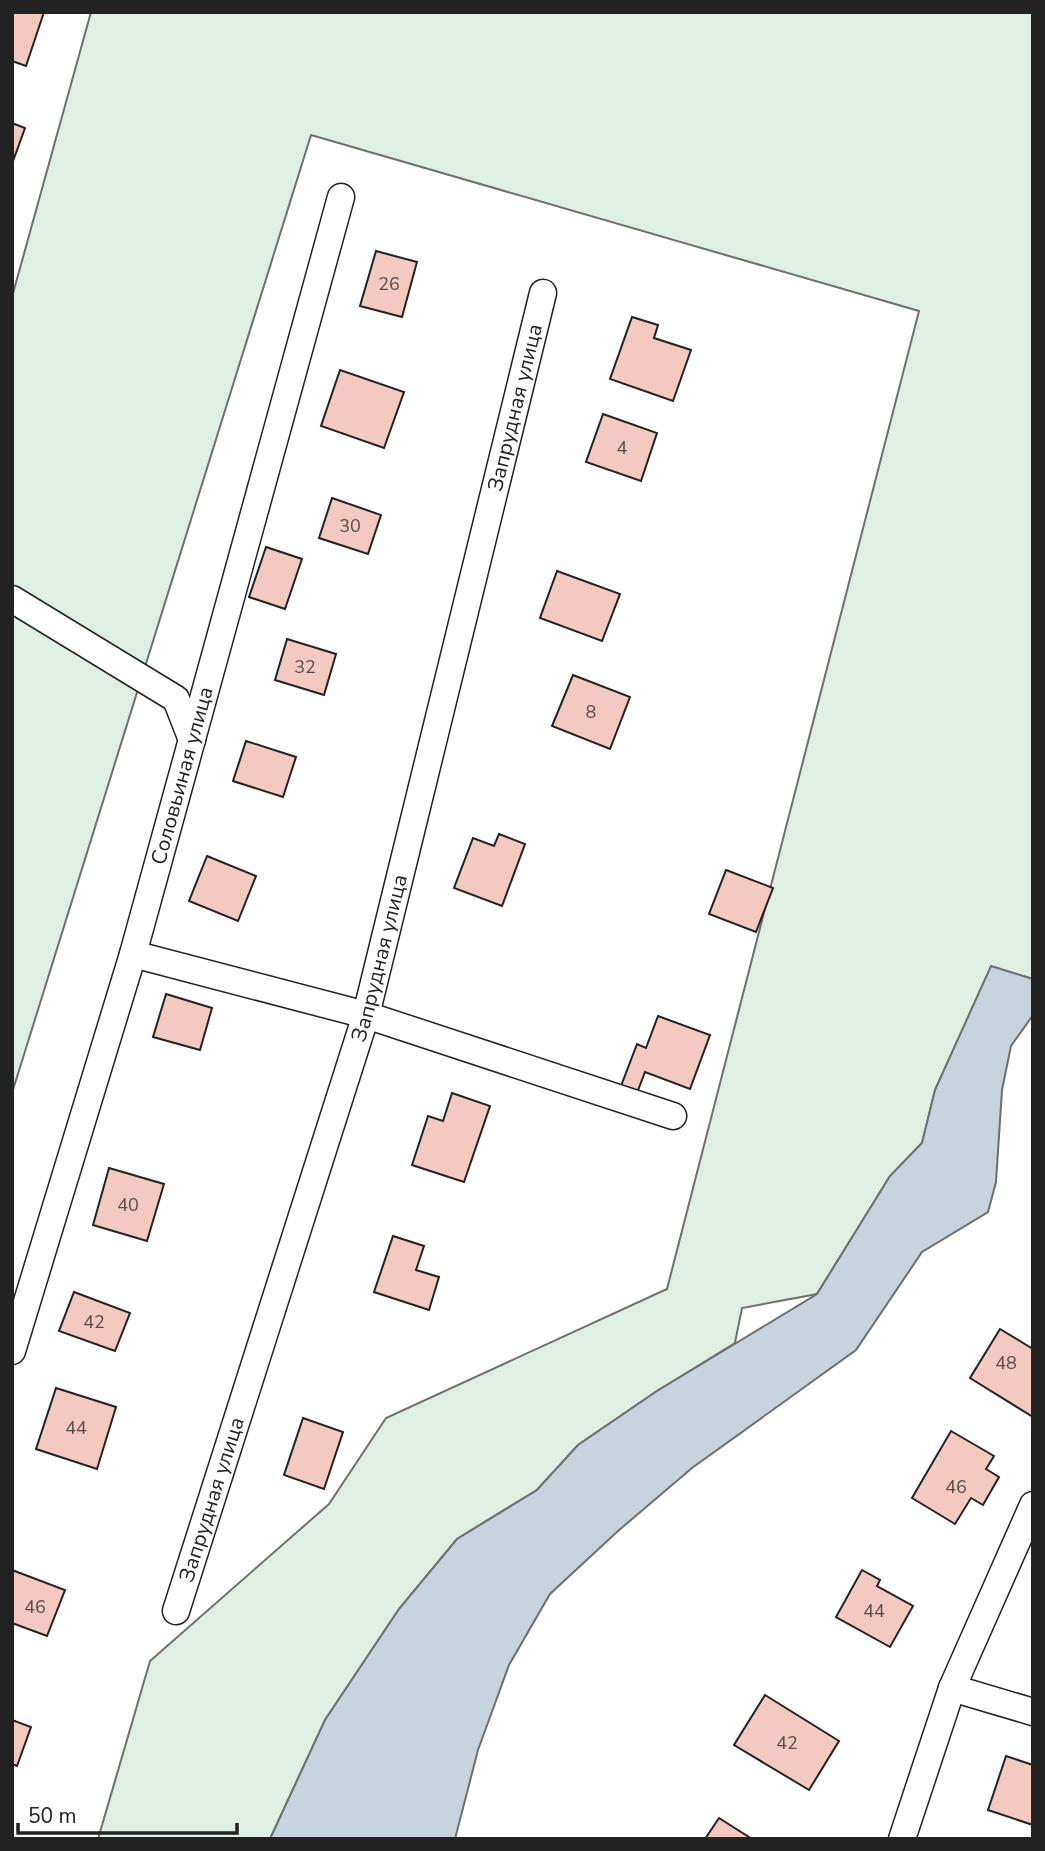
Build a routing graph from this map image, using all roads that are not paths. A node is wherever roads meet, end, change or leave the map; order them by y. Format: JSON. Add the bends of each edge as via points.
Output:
{"nodes":[{"id":1,"x":341,"y":197,"type":"dead end"},
{"id":2,"x":542,"y":293,"type":"dead end"},
{"id":3,"x":12,"y":599,"type":"edge"},
{"id":4,"x":192,"y":740,"type":"junction"},
{"id":5,"x":133,"y":954,"type":"junction"},
{"id":6,"x":366,"y":1016,"type":"junction"},
{"id":7,"x":673,"y":1116,"type":"dead end"},
{"id":8,"x":12,"y":1351,"type":"edge"},
{"id":9,"x":1033,"y":1505,"type":"edge"},
{"id":10,"x":176,"y":1611,"type":"dead end"},
{"id":11,"x":952,"y":1688,"type":"junction"},
{"id":12,"x":1033,"y":1712,"type":"edge"},
{"id":13,"x":902,"y":1839,"type":"edge"}],
"edges":[{"from":1,"to":4,"type":"street","name":"Соловьиная улица"},
{"from":2,"to":6,"type":"street","name":"Запрудная улица"},
{"from":3,"to":4,"type":"street","via":[[176,699]]},
{"from":4,"to":5,"type":"street","name":"Соловьиная улица"},
{"from":5,"to":6,"type":"street"},
{"from":5,"to":8,"type":"street","name":"Соловьиная улица"},
{"from":6,"to":7,"type":"street"},
{"from":6,"to":10,"type":"street","name":"Запрудная улица"},
{"from":9,"to":11,"type":"street"},
{"from":11,"to":12,"type":"street"},
{"from":11,"to":13,"type":"street"}]}
